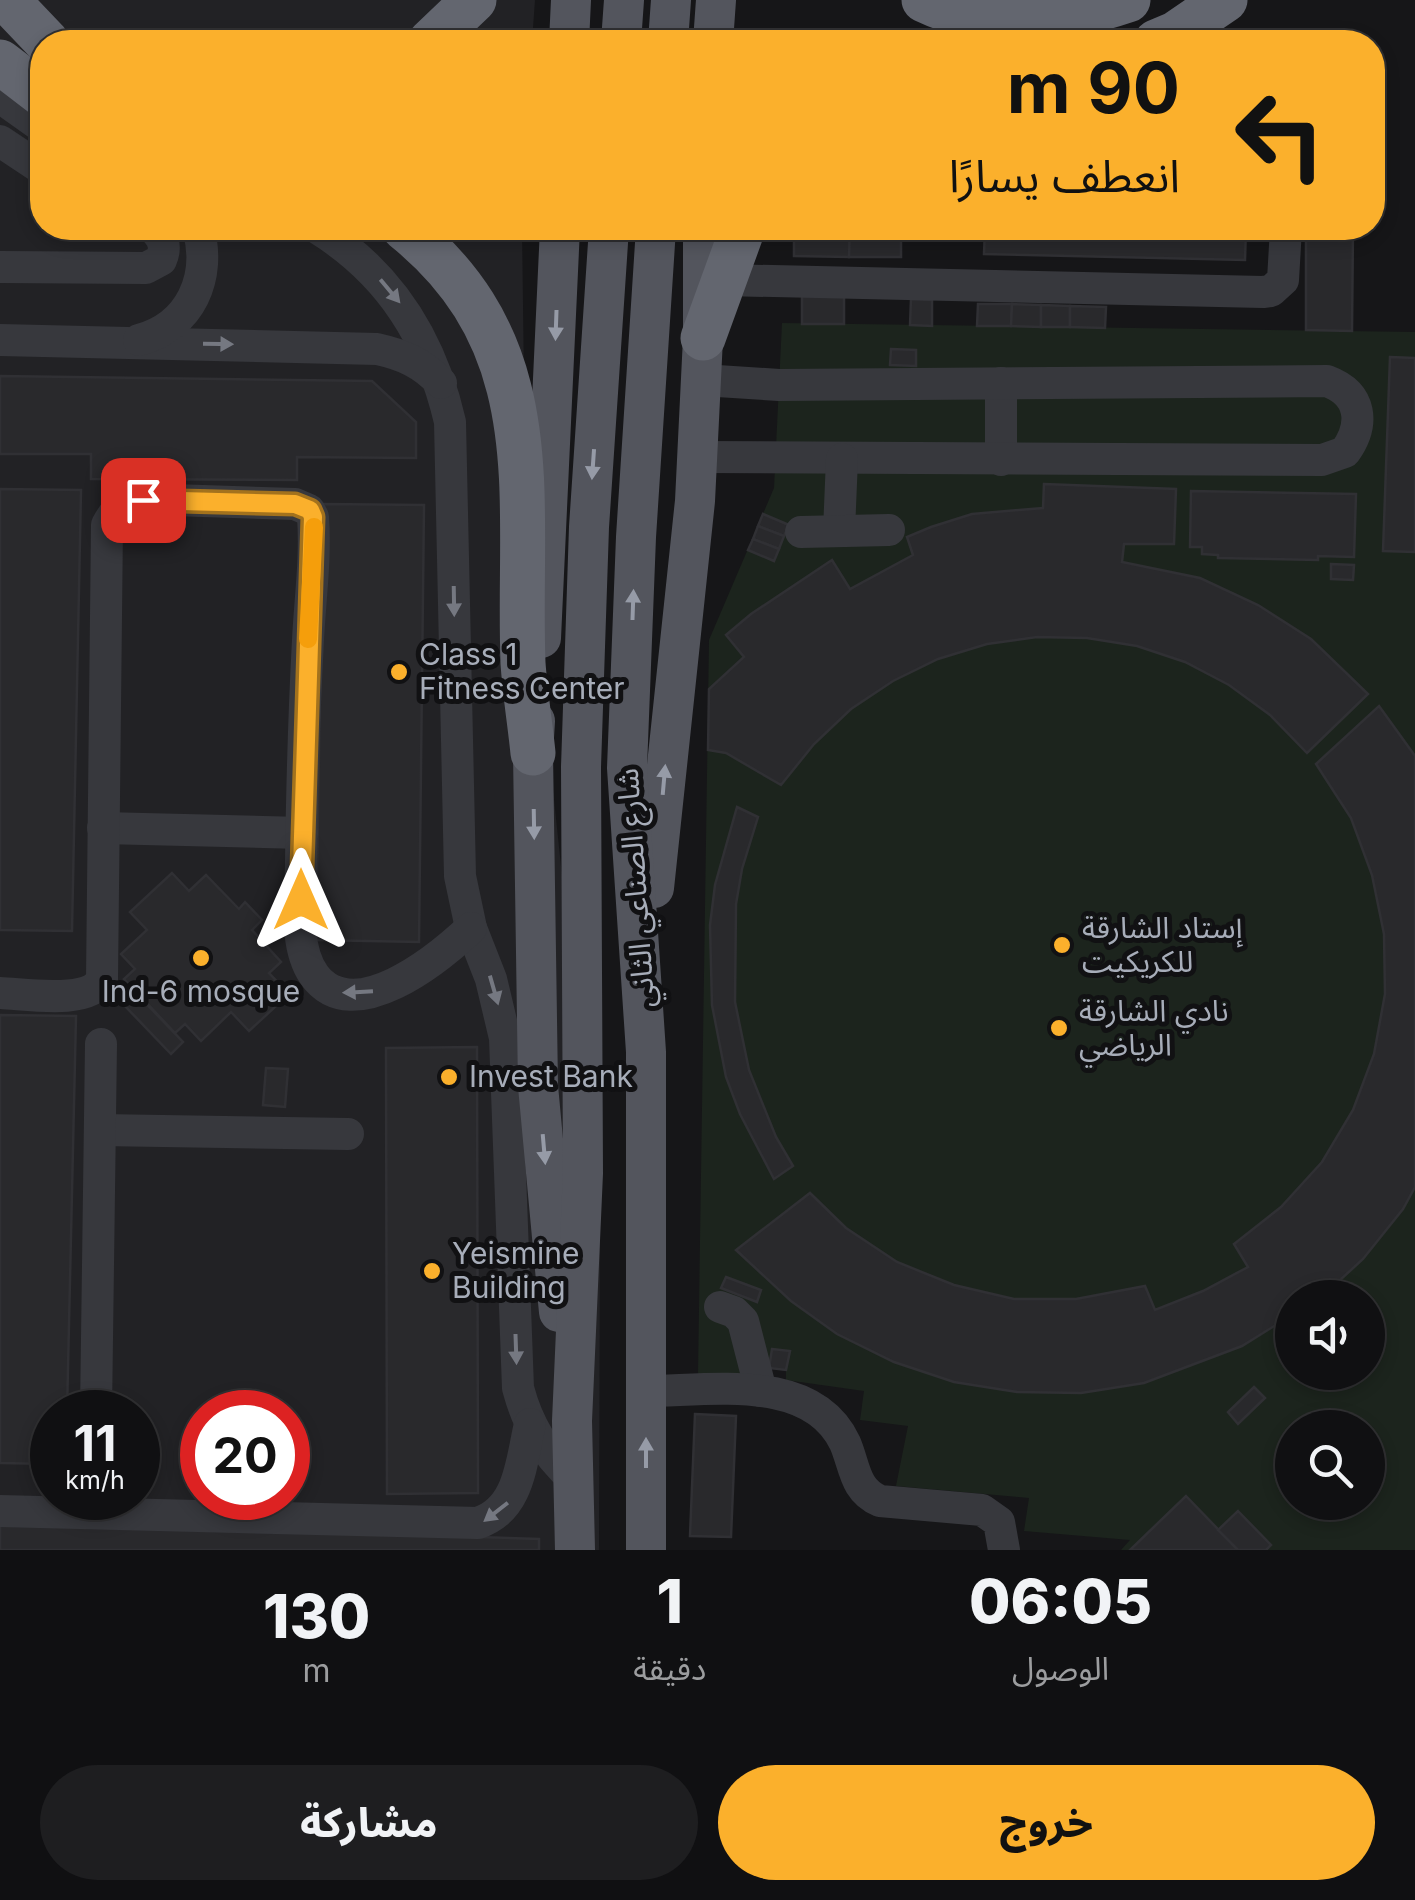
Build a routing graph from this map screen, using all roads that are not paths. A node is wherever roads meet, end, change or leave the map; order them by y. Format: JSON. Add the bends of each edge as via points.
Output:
{"nodes":[{"id":1,"x":7,"y":0,"type":"edge"},
{"id":2,"x":474,"y":0,"type":"edge"},
{"id":3,"x":571,"y":0,"type":"edge"},
{"id":4,"x":624,"y":0,"type":"edge"},
{"id":5,"x":671,"y":0,"type":"edge"},
{"id":6,"x":716,"y":0,"type":"edge"},
{"id":7,"x":924,"y":0,"type":"edge"},
{"id":8,"x":1128,"y":0,"type":"edge"},
{"id":9,"x":1225,"y":0,"type":"edge"},
{"id":10,"x":36,"y":30,"type":"edge"},
{"id":11,"x":443,"y":30,"type":"edge"},
{"id":12,"x":570,"y":30,"type":"edge"},
{"id":13,"x":622,"y":30,"type":"edge"},
{"id":14,"x":669,"y":30,"type":"edge"},
{"id":15,"x":714,"y":30,"type":"edge"},
{"id":16,"x":1181,"y":30,"type":"edge"},
{"id":17,"x":0,"y":62,"type":"edge"},
{"id":18,"x":30,"y":85,"type":"edge"},
{"id":19,"x":0,"y":97,"type":"edge"},
{"id":20,"x":30,"y":118,"type":"edge"},
{"id":21,"x":0,"y":141,"type":"edge"},
{"id":22,"x":30,"y":161,"type":"edge"},
{"id":23,"x":163,"y":240,"type":"edge"},
{"id":24,"x":202,"y":240,"type":"edge"},
{"id":25,"x":337,"y":240,"type":"edge"},
{"id":26,"x":416,"y":240,"type":"edge"},
{"id":27,"x":560,"y":240,"type":"edge"},
{"id":28,"x":608,"y":240,"type":"edge"},
{"id":29,"x":655,"y":240,"type":"edge"},
{"id":30,"x":702,"y":240,"type":"edge"},
{"id":31,"x":738,"y":240,"type":"edge"},
{"id":32,"x":1285,"y":240,"type":"edge"},
{"id":33,"x":0,"y":266,"type":"edge"},
{"id":34,"x":723,"y":280,"type":"junction"},
{"id":35,"x":0,"y":340,"type":"edge"},
{"id":36,"x":120,"y":342,"type":"junction"},
{"id":37,"x":703,"y":359,"type":"junction"},
{"id":38,"x":441,"y":383,"type":"junction"},
{"id":39,"x":1001,"y":383,"type":"junction"},
{"id":40,"x":698,"y":457,"type":"junction"},
{"id":41,"x":842,"y":459,"type":"junction"},
{"id":42,"x":1001,"y":460,"type":"junction"},
{"id":43,"x":889,"y":530,"type":"dead end"},
{"id":44,"x":801,"y":532,"type":"dead end"},
{"id":45,"x":839,"y":532,"type":"junction"},
{"id":46,"x":533,"y":754,"type":"junction"},
{"id":47,"x":103,"y":828,"type":"junction"},
{"id":48,"x":302,"y":832,"type":"junction"},
{"id":49,"x":471,"y":928,"type":"junction"},
{"id":50,"x":0,"y":993,"type":"edge"},
{"id":51,"x":101,"y":1044,"type":"dead end"},
{"id":52,"x":646,"y":1052,"type":"junction"},
{"id":53,"x":100,"y":1130,"type":"junction"},
{"id":54,"x":348,"y":1134,"type":"dead end"},
{"id":55,"x":720,"y":1307,"type":"dead end"},
{"id":56,"x":96,"y":1390,"type":"edge"},
{"id":57,"x":646,"y":1391,"type":"junction"},
{"id":58,"x":761,"y":1391,"type":"junction"},
{"id":59,"x":572,"y":1421,"type":"junction"},
{"id":60,"x":530,"y":1424,"type":"junction"},
{"id":61,"x":574,"y":1480,"type":"junction"},
{"id":62,"x":160,"y":1508,"type":"edge"},
{"id":63,"x":30,"y":1509,"type":"edge"},
{"id":64,"x":0,"y":1511,"type":"edge"},
{"id":65,"x":575,"y":1550,"type":"edge"},
{"id":66,"x":646,"y":1550,"type":"edge"},
{"id":67,"x":1004,"y":1550,"type":"edge"}],
"edges":[{"from":1,"to":10,"type":"highway"},
{"from":2,"to":11,"type":"highway"},
{"from":3,"to":12,"type":"main road"},
{"from":4,"to":13,"type":"main road"},
{"from":5,"to":14,"type":"main road"},
{"from":6,"to":15,"type":"main road"},
{"from":7,"to":8,"type":"highway","via":[[988,20],[1038,22]]},
{"from":9,"to":16,"type":"highway"},
{"from":17,"to":18,"type":"highway"},
{"from":19,"to":20,"type":"street"},
{"from":21,"to":22,"type":"street"},
{"from":23,"to":33,"type":"street","via":[[162,260],[146,268]]},
{"from":24,"to":36,"type":"street","via":[[203,272],[183,314],[165,330]]},
{"from":25,"to":38,"type":"street","one_way":true,"via":[[402,306]]},
{"from":26,"to":46,"type":"highway","via":[[474,306],[510,384],[523,468],[524,666]]},
{"from":27,"to":46,"type":"main road","one_way":true},
{"from":28,"to":59,"type":"main road","name":"شارع الصناعي الثاني","one_way":true,"via":[[581,766],[583,1172]]},
{"from":52,"to":29,"type":"main road","name":"شارع الصناعي الثاني","one_way":true,"via":[[627,768]]},
{"from":30,"to":37,"type":"main road"},
{"from":31,"to":34,"type":"highway"},
{"from":32,"to":34,"type":"street","via":[[1283,280],[1263,292]]},
{"from":34,"to":37,"type":"highway"},
{"from":35,"to":36,"type":"street"},
{"from":36,"to":38,"type":"street","one_way":true,"via":[[377,348],[425,366]]},
{"from":37,"to":39,"type":"street","via":[[779,385]]},
{"from":37,"to":40,"type":"main road"},
{"from":38,"to":49,"type":"street","one_way":true,"via":[[450,422],[458,848]]},
{"from":39,"to":42,"type":"street"},
{"from":39,"to":42,"type":"street","via":[[1327,381],[1349,393],[1359,416],[1345,452],[1322,460]]},
{"from":40,"to":41,"type":"street"},
{"from":52,"to":40,"type":"main road","one_way":true,"via":[[648,936]]},
{"from":41,"to":42,"type":"street"},
{"from":41,"to":45,"type":"street"},
{"from":43,"to":45,"type":"street"},
{"from":44,"to":45,"type":"street"},
{"from":46,"to":59,"type":"main road","one_way":true,"via":[[538,1086]]},
{"from":47,"to":48,"type":"street"},
{"from":47,"to":48,"type":"street","via":[[107,525],[127,502],[158,500],[295,504],[310,510]]},
{"from":47,"to":50,"type":"street","via":[[98,988],[82,996]]},
{"from":49,"to":48,"type":"street","one_way":true,"via":[[390,985],[348,996],[328,988],[304,955]]},
{"from":49,"to":60,"type":"street","one_way":true,"via":[[492,979],[504,1038],[516,1369]]},
{"from":51,"to":53,"type":"street"},
{"from":52,"to":57,"type":"main road","name":"شارع الصناعي الثاني"},
{"from":53,"to":54,"type":"street"},
{"from":53,"to":56,"type":"street"},
{"from":55,"to":58,"type":"street","via":[[742,1321]]},
{"from":57,"to":58,"type":"street"},
{"from":66,"to":57,"type":"main road","name":"شارع الصناعي الثاني","one_way":true},
{"from":58,"to":67,"type":"street","via":[[800,1400],[822,1414],[872,1498],[982,1510],[999,1522]]},
{"from":59,"to":61,"type":"main road","name":"شارع الصناعي الثاني"},
{"from":60,"to":61,"type":"street"},
{"from":60,"to":62,"type":"street","one_way":true,"via":[[506,1508],[478,1523]]},
{"from":61,"to":65,"type":"main road","name":"شارع الصناعي الثاني"},
{"from":63,"to":64,"type":"street"}]}
